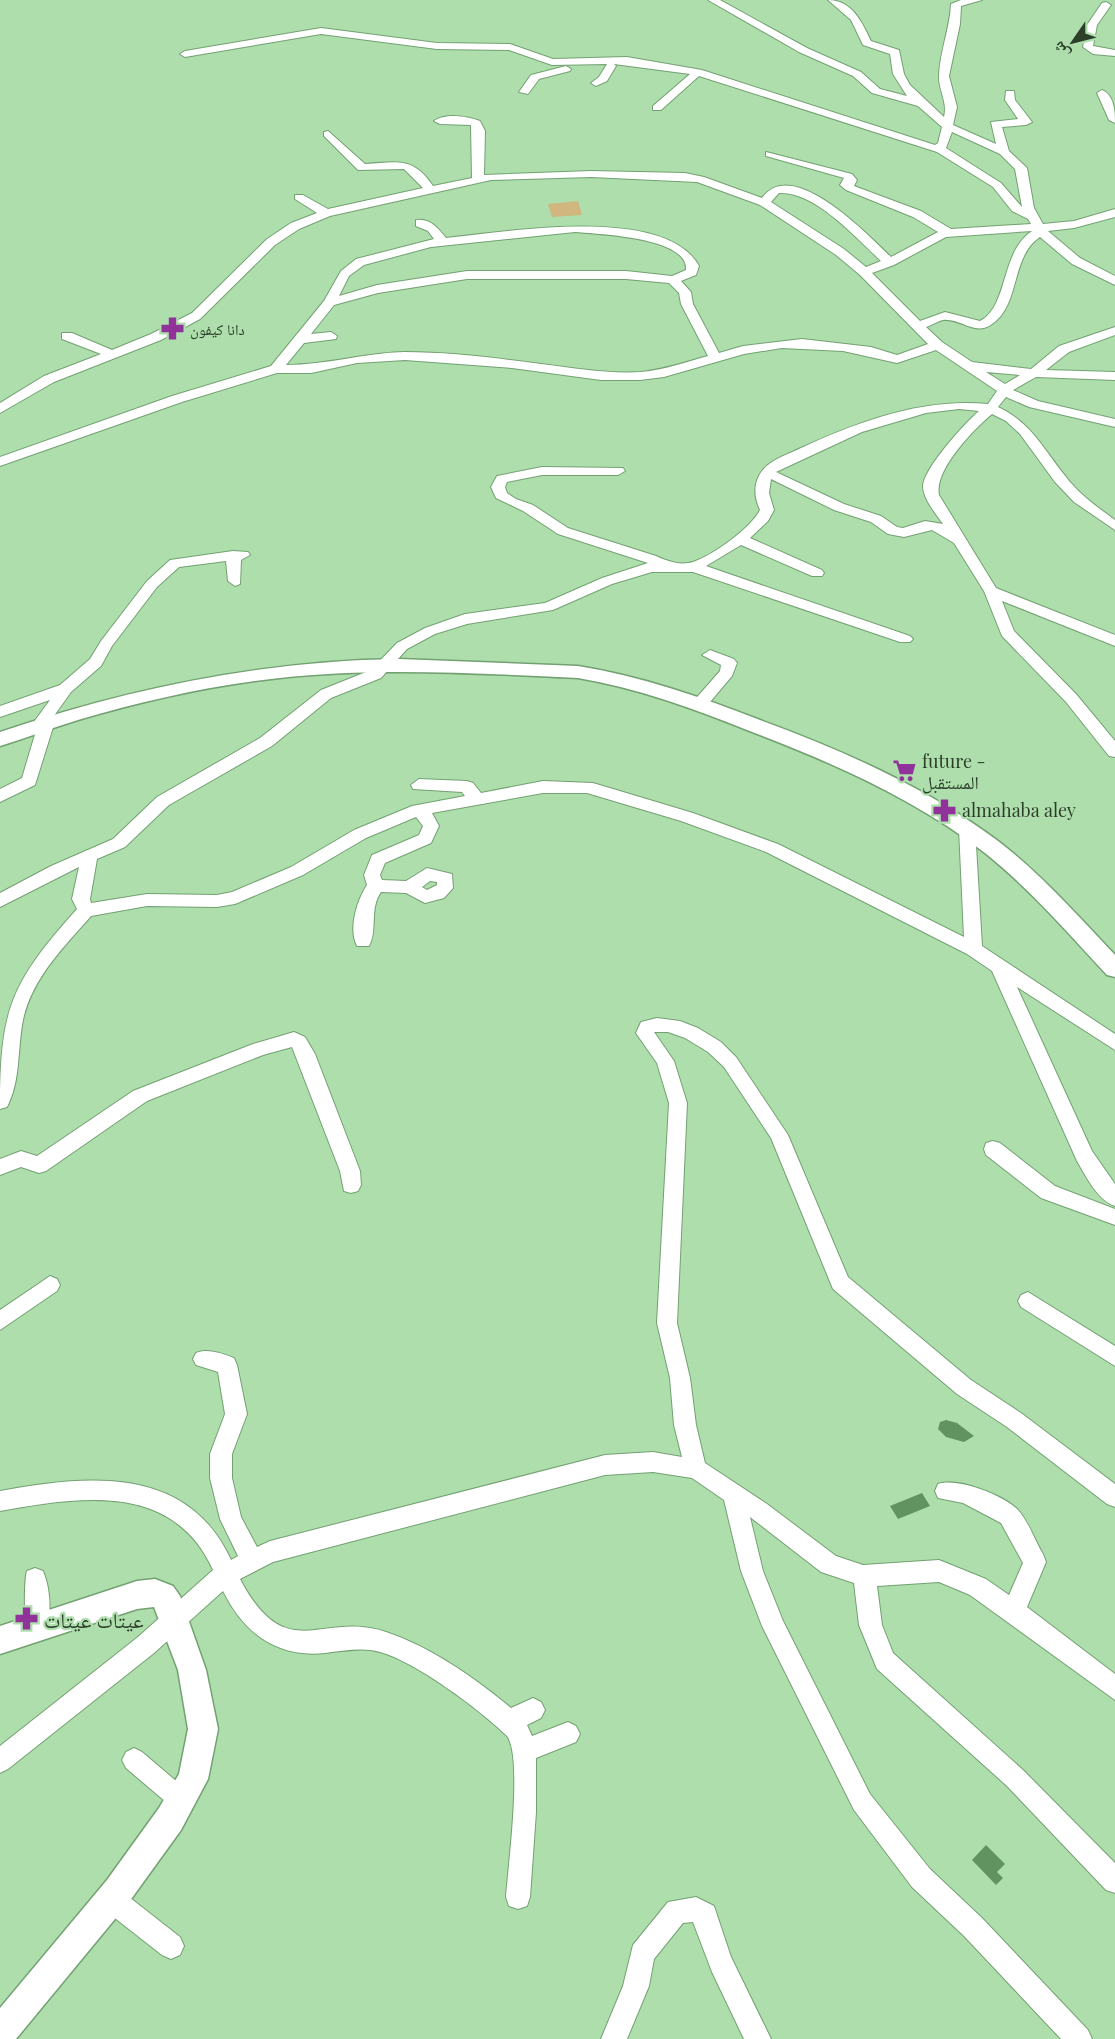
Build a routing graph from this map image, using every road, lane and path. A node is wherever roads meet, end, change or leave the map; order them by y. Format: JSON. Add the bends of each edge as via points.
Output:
{"nodes":[{"id":1,"x":713,"y":0,"type":"edge"},
{"id":2,"x":833,"y":0,"type":"edge"},
{"id":3,"x":977,"y":0,"type":"edge"},
{"id":4,"x":1106,"y":5,"type":"dead end"},
{"id":5,"x":1115,"y":53,"type":"edge"},
{"id":6,"x":185,"y":54,"type":"dead end"},
{"id":7,"x":627,"y":60,"type":"junction"},
{"id":8,"x":611,"y":66,"type":"junction"},
{"id":9,"x":698,"y":72,"type":"junction"},
{"id":10,"x":596,"y":83,"type":"dead end"},
{"id":11,"x":524,"y":92,"type":"dead end"},
{"id":12,"x":1010,"y":93,"type":"dead end"},
{"id":13,"x":1102,"y":93,"type":"dead end"},
{"id":14,"x":922,"y":104,"type":"junction"},
{"id":15,"x":657,"y":108,"type":"dead end"},
{"id":16,"x":1115,"y":120,"type":"edge"},
{"id":17,"x":440,"y":121,"type":"dead end"},
{"id":18,"x":949,"y":127,"type":"junction"},
{"id":19,"x":328,"y":134,"type":"dead end"},
{"id":20,"x":938,"y":148,"type":"junction"},
{"id":21,"x":1004,"y":152,"type":"junction"},
{"id":22,"x":770,"y":154,"type":"dead end"},
{"id":23,"x":478,"y":179,"type":"junction"},
{"id":24,"x":430,"y":190,"type":"junction"},
{"id":25,"x":299,"y":197,"type":"dead end"},
{"id":26,"x":764,"y":203,"type":"junction"},
{"id":27,"x":326,"y":213,"type":"junction"},
{"id":28,"x":1115,"y":213,"type":"edge"},
{"id":29,"x":420,"y":223,"type":"dead end"},
{"id":30,"x":1037,"y":225,"type":"junction"},
{"id":31,"x":949,"y":233,"type":"junction"},
{"id":32,"x":442,"y":241,"type":"junction"},
{"id":33,"x":890,"y":262,"type":"junction"},
{"id":34,"x":864,"y":272,"type":"junction"},
{"id":35,"x":673,"y":280,"type":"junction"},
{"id":36,"x":1115,"y":281,"type":"edge"},
{"id":37,"x":372,"y":290,"type":"junction"},
{"id":38,"x":330,"y":302,"type":"junction"},
{"id":39,"x":361,"y":302,"type":"dead end"},
{"id":40,"x":919,"y":326,"type":"junction"},
{"id":41,"x":1115,"y":331,"type":"edge"},
{"id":42,"x":67,"y":336,"type":"dead end"},
{"id":43,"x":331,"y":336,"type":"dead end"},
{"id":44,"x":303,"y":339,"type":"junction"},
{"id":45,"x":937,"y":345,"type":"junction"},
{"id":46,"x":114,"y":355,"type":"junction"},
{"id":47,"x":578,"y":357,"type":"dead end"},
{"id":48,"x":93,"y":362,"type":"junction"},
{"id":49,"x":716,"y":363,"type":"junction"},
{"id":50,"x":965,"y":365,"type":"junction"},
{"id":51,"x":122,"y":367,"type":"dead end"},
{"id":52,"x":276,"y":369,"type":"junction"},
{"id":53,"x":573,"y":372,"type":"junction"},
{"id":54,"x":1034,"y":373,"type":"junction"},
{"id":55,"x":1115,"y":376,"type":"edge"},
{"id":56,"x":1005,"y":390,"type":"junction"},
{"id":57,"x":992,"y":407,"type":"junction"},
{"id":58,"x":0,"y":409,"type":"edge"},
{"id":59,"x":1115,"y":423,"type":"edge"},
{"id":60,"x":0,"y":462,"type":"edge"},
{"id":61,"x":618,"y":471,"type":"dead end"},
{"id":62,"x":776,"y":476,"type":"dead end"},
{"id":63,"x":1115,"y":526,"type":"edge"},
{"id":64,"x":740,"y":538,"type":"junction"},
{"id":65,"x":960,"y":541,"type":"junction"},
{"id":66,"x":663,"y":565,"type":"junction"},
{"id":67,"x":694,"y":567,"type":"junction"},
{"id":68,"x":817,"y":573,"type":"dead end"},
{"id":69,"x":235,"y":581,"type":"dead end"},
{"id":70,"x":991,"y":591,"type":"junction"},
{"id":71,"x":905,"y":639,"type":"dead end"},
{"id":72,"x":1115,"y":640,"type":"edge"},
{"id":73,"x":710,"y":655,"type":"dead end"},
{"id":74,"x":384,"y":666,"type":"junction"},
{"id":75,"x":66,"y":688,"type":"junction"},
{"id":76,"x":699,"y":704,"type":"junction"},
{"id":77,"x":0,"y":712,"type":"edge"},
{"id":78,"x":42,"y":725,"type":"junction"},
{"id":79,"x":0,"y":739,"type":"edge"},
{"id":80,"x":1115,"y":752,"type":"edge"},
{"id":81,"x":419,"y":785,"type":"dead end"},
{"id":82,"x":0,"y":796,"type":"edge"},
{"id":83,"x":477,"y":799,"type":"junction"},
{"id":84,"x":418,"y":810,"type":"junction"},
{"id":85,"x":967,"y":829,"type":"junction"},
{"id":86,"x":89,"y":858,"type":"junction"},
{"id":87,"x":376,"y":886,"type":"junction"},
{"id":88,"x":409,"y":886,"type":"dead end"},
{"id":89,"x":0,"y":901,"type":"edge"},
{"id":90,"x":86,"y":910,"type":"junction"},
{"id":91,"x":363,"y":941,"type":"dead end"},
{"id":92,"x":973,"y":949,"type":"junction"},
{"id":93,"x":999,"y":966,"type":"junction"},
{"id":94,"x":1115,"y":969,"type":"edge"},
{"id":95,"x":1115,"y":1043,"type":"edge"},
{"id":96,"x":0,"y":1102,"type":"edge"},
{"id":97,"x":993,"y":1149,"type":"dead end"},
{"id":98,"x":0,"y":1167,"type":"edge"},
{"id":99,"x":351,"y":1185,"type":"dead end"},
{"id":100,"x":1115,"y":1198,"type":"edge"},
{"id":101,"x":1115,"y":1217,"type":"edge"},
{"id":102,"x":50,"y":1285,"type":"dead end"},
{"id":103,"x":1028,"y":1300,"type":"dead end"},
{"id":104,"x":0,"y":1321,"type":"edge"},
{"id":105,"x":1115,"y":1357,"type":"edge"},
{"id":106,"x":203,"y":1359,"type":"dead end"},
{"id":107,"x":696,"y":1469,"type":"junction"},
{"id":108,"x":946,"y":1491,"type":"dead end"},
{"id":109,"x":733,"y":1494,"type":"junction"},
{"id":110,"x":1115,"y":1497,"type":"edge"},
{"id":111,"x":0,"y":1502,"type":"edge"},
{"id":112,"x":252,"y":1561,"type":"junction"},
{"id":113,"x":224,"y":1575,"type":"junction"},
{"id":114,"x":863,"y":1576,"type":"junction"},
{"id":115,"x":35,"y":1579,"type":"dead end"},
{"id":116,"x":1014,"y":1611,"type":"junction"},
{"id":117,"x":175,"y":1621,"type":"junction"},
{"id":118,"x":36,"y":1629,"type":"junction"},
{"id":119,"x":0,"y":1640,"type":"edge"},
{"id":120,"x":1115,"y":1688,"type":"edge"},
{"id":121,"x":533,"y":1710,"type":"dead end"},
{"id":122,"x":509,"y":1722,"type":"junction"},
{"id":123,"x":568,"y":1734,"type":"dead end"},
{"id":124,"x":524,"y":1751,"type":"junction"},
{"id":125,"x":0,"y":1761,"type":"edge"},
{"id":126,"x":134,"y":1761,"type":"dead end"},
{"id":127,"x":181,"y":1800,"type":"junction"},
{"id":128,"x":1115,"y":1881,"type":"edge"},
{"id":129,"x":518,"y":1897,"type":"dead end"},
{"id":130,"x":111,"y":1899,"type":"junction"},
{"id":131,"x":171,"y":1946,"type":"dead end"},
{"id":132,"x":0,"y":2033,"type":"edge"},
{"id":133,"x":614,"y":2039,"type":"edge"},
{"id":134,"x":758,"y":2039,"type":"edge"},
{"id":135,"x":1078,"y":2039,"type":"edge"}],
"edges":[{"from":1,"to":14,"type":"street","via":[[803,51],[845,68],[876,91]]},
{"from":2,"to":14,"type":"street","via":[[855,18],[867,43],[895,52],[896,74]]},
{"from":3,"to":18,"type":"street","via":[[956,4],[944,76],[952,107]]},
{"from":4,"to":5,"type":"street","via":[[1092,25],[1088,47]]},
{"from":6,"to":7,"type":"street","via":[[321,31],[437,46],[510,47],[552,62]]},
{"from":7,"to":8,"type":"street"},
{"from":7,"to":9,"type":"street"},
{"from":8,"to":10,"type":"street"},
{"from":8,"to":11,"type":"street","via":[[544,73],[530,79]]},
{"from":9,"to":15,"type":"street"},
{"from":9,"to":20,"type":"street"},
{"from":12,"to":21,"type":"street","via":[[1010,100],[1026,122],[995,124]]},
{"from":13,"to":16,"type":"street"},
{"from":14,"to":18,"type":"street"},
{"from":17,"to":23,"type":"street","via":[[476,123]]},
{"from":18,"to":20,"type":"street","via":[[943,145]]},
{"from":18,"to":21,"type":"street"},
{"from":19,"to":24,"type":"street","via":[[362,168],[401,163],[420,174]]},
{"from":20,"to":30,"type":"street","via":[[997,185]]},
{"from":21,"to":30,"type":"street","via":[[1023,172],[1028,208]]},
{"from":22,"to":31,"type":"street","via":[[848,176],[851,180],[846,185],[850,188],[917,214]]},
{"from":23,"to":24,"type":"street"},
{"from":23,"to":26,"type":"street","via":[[520,175],[685,176]]},
{"from":24,"to":27,"type":"street"},
{"from":25,"to":27,"type":"street"},
{"from":26,"to":33,"type":"street","via":[[771,193],[782,189],[811,197]]},
{"from":26,"to":34,"type":"street","via":[[810,231]]},
{"from":27,"to":46,"type":"street","via":[[295,226],[271,243],[196,316]]},
{"from":28,"to":30,"type":"street","via":[[1065,226]]},
{"from":29,"to":32,"type":"street","via":[[432,228]]},
{"from":30,"to":31,"type":"street"},
{"from":30,"to":36,"type":"street","via":[[1076,261]]},
{"from":30,"to":40,"type":"street","via":[[1007,277],[999,309],[990,321],[977,325],[945,316]]},
{"from":31,"to":33,"type":"street","via":[[934,237]]},
{"from":32,"to":35,"type":"street","via":[[575,228],[640,236],[673,245],[690,258],[692,272]]},
{"from":32,"to":38,"type":"street","via":[[410,246],[351,266]]},
{"from":33,"to":34,"type":"street"},
{"from":34,"to":40,"type":"street"},
{"from":35,"to":37,"type":"street","via":[[626,275],[487,280],[467,275]]},
{"from":35,"to":49,"type":"street","via":[[685,292]]},
{"from":37,"to":38,"type":"street"},
{"from":37,"to":39,"type":"street","via":[[374,297]]},
{"from":38,"to":44,"type":"street"},
{"from":40,"to":45,"type":"street"},
{"from":41,"to":54,"type":"street","via":[[1064,349]]},
{"from":42,"to":46,"type":"street"},
{"from":43,"to":44,"type":"street"},
{"from":44,"to":52,"type":"street"},
{"from":45,"to":49,"type":"street","via":[[897,359],[871,351],[802,343],[762,346]]},
{"from":45,"to":50,"type":"street"},
{"from":46,"to":48,"type":"street"},
{"from":47,"to":53,"type":"street"},
{"from":48,"to":51,"type":"street"},
{"from":48,"to":58,"type":"street","via":[[38,384]]},
{"from":49,"to":53,"type":"street","via":[[640,376]]},
{"from":50,"to":54,"type":"street"},
{"from":50,"to":56,"type":"street"},
{"from":52,"to":53,"type":"street","via":[[311,369],[357,359],[405,356]]},
{"from":52,"to":60,"type":"street","via":[[177,399]]},
{"from":54,"to":55,"type":"street"},
{"from":54,"to":56,"type":"street"},
{"from":56,"to":57,"type":"street"},
{"from":56,"to":59,"type":"street","via":[[1034,404]]},
{"from":57,"to":63,"type":"street","via":[[1021,428],[1080,500]]},
{"from":57,"to":64,"type":"street","via":[[956,405],[919,411],[846,433],[785,461],[764,476],[761,498],[767,510],[765,516]]},
{"from":57,"to":65,"type":"street","via":[[970,426],[930,485]]},
{"from":61,"to":66,"type":"street","via":[[518,474],[502,479],[498,487],[501,495],[563,531]]},
{"from":62,"to":65,"type":"street","via":[[839,507],[876,519],[893,531],[936,526]]},
{"from":64,"to":67,"type":"street"},
{"from":64,"to":68,"type":"street"},
{"from":65,"to":70,"type":"street"},
{"from":66,"to":67,"type":"street"},
{"from":66,"to":74,"type":"street","via":[[616,578],[548,607],[454,622],[402,646]]},
{"from":67,"to":71,"type":"street"},
{"from":69,"to":75,"type":"street","via":[[238,555],[175,563],[152,584],[96,662]]},
{"from":70,"to":72,"type":"street"},
{"from":70,"to":80,"type":"street","via":[[1007,633],[1071,698]]},
{"from":73,"to":76,"type":"street","via":[[729,663],[727,672]]},
{"from":74,"to":76,"type":"main road","via":[[578,672],[642,685]]},
{"from":74,"to":78,"type":"main road","via":[[290,671],[169,690]]},
{"from":74,"to":86,"type":"street","via":[[376,674],[326,694],[266,742],[163,801],[118,843]]},
{"from":75,"to":77,"type":"street"},
{"from":75,"to":78,"type":"street"},
{"from":76,"to":85,"type":"main road","via":[[857,767]]},
{"from":78,"to":79,"type":"main road"},
{"from":78,"to":82,"type":"street","via":[[29,781]]},
{"from":81,"to":83,"type":"street","via":[[466,787]]},
{"from":83,"to":84,"type":"street"},
{"from":83,"to":92,"type":"street","via":[[564,786],[621,796],[757,841]]},
{"from":84,"to":87,"type":"street","via":[[429,819],[431,833],[378,859],[372,875]]},
{"from":84,"to":90,"type":"street","via":[[360,834],[297,871],[236,898],[147,900]]},
{"from":85,"to":92,"type":"street"},
{"from":85,"to":94,"type":"main road","via":[[1055,906]]},
{"from":86,"to":89,"type":"street","via":[[57,870]]},
{"from":86,"to":90,"type":"street","via":[[81,899]]},
{"from":87,"to":88,"type":"street"},
{"from":87,"to":91,"type":"street","via":[[364,915]]},
{"from":90,"to":96,"type":"street","via":[[50,952],[20,1001],[9,1074]]},
{"from":92,"to":93,"type":"street"},
{"from":93,"to":95,"type":"street"},
{"from":93,"to":100,"type":"street","via":[[1084,1155]]},
{"from":97,"to":101,"type":"street","via":[[1048,1192]]},
{"from":98,"to":99,"type":"street","via":[[21,1159],[39,1165],[140,1096],[294,1039],[306,1054],[350,1171]]},
{"from":102,"to":104,"type":"street"},
{"from":103,"to":105,"type":"street"},
{"from":106,"to":112,"type":"street","via":[[227,1365],[236,1414],[221,1454],[221,1478],[231,1519]]},
{"from":107,"to":109,"type":"street"},
{"from":107,"to":110,"type":"street","via":[[667,1323],[678,1103],[665,1061],[645,1034],[647,1027],[660,1023],[694,1035],[730,1062],[779,1135],[840,1283],[964,1387]]},
{"from":107,"to":112,"type":"street","via":[[653,1462],[605,1466],[270,1552]]},
{"from":108,"to":116,"type":"street","via":[[966,1493],[1009,1516],[1035,1562]]},
{"from":109,"to":114,"type":"street","via":[[829,1564]]},
{"from":109,"to":135,"type":"street","via":[[752,1571],[773,1626],[862,1802],[921,1878],[973,1927]]},
{"from":111,"to":113,"type":"street","via":[[104,1487],[149,1497],[196,1526],[213,1546]]},
{"from":112,"to":113,"type":"street"},
{"from":113,"to":117,"type":"street"},
{"from":113,"to":122,"type":"street","via":[[232,1592],[257,1622],[286,1641],[369,1639],[393,1646],[436,1669]]},
{"from":114,"to":116,"type":"street","via":[[939,1571],[978,1587]]},
{"from":114,"to":128,"type":"street","via":[[873,1638],[885,1660],[1014,1778]]},
{"from":115,"to":118,"type":"street"},
{"from":116,"to":120,"type":"street"},
{"from":117,"to":118,"type":"main road","via":[[163,1596],[146,1593]]},
{"from":117,"to":125,"type":"street"},
{"from":117,"to":127,"type":"main road","via":[[192,1670],[203,1729],[193,1779]]},
{"from":118,"to":119,"type":"main road"},
{"from":121,"to":122,"type":"street"},
{"from":122,"to":124,"type":"street","via":[[521,1735]]},
{"from":123,"to":124,"type":"street"},
{"from":124,"to":129,"type":"street"},
{"from":126,"to":127,"type":"street"},
{"from":127,"to":130,"type":"main road"},
{"from":130,"to":131,"type":"street"},
{"from":130,"to":132,"type":"main road"},
{"from":133,"to":134,"type":"street","via":[[636,1986],[642,1954],[677,1911],[696,1909],[705,1915],[727,1978]]}]}
